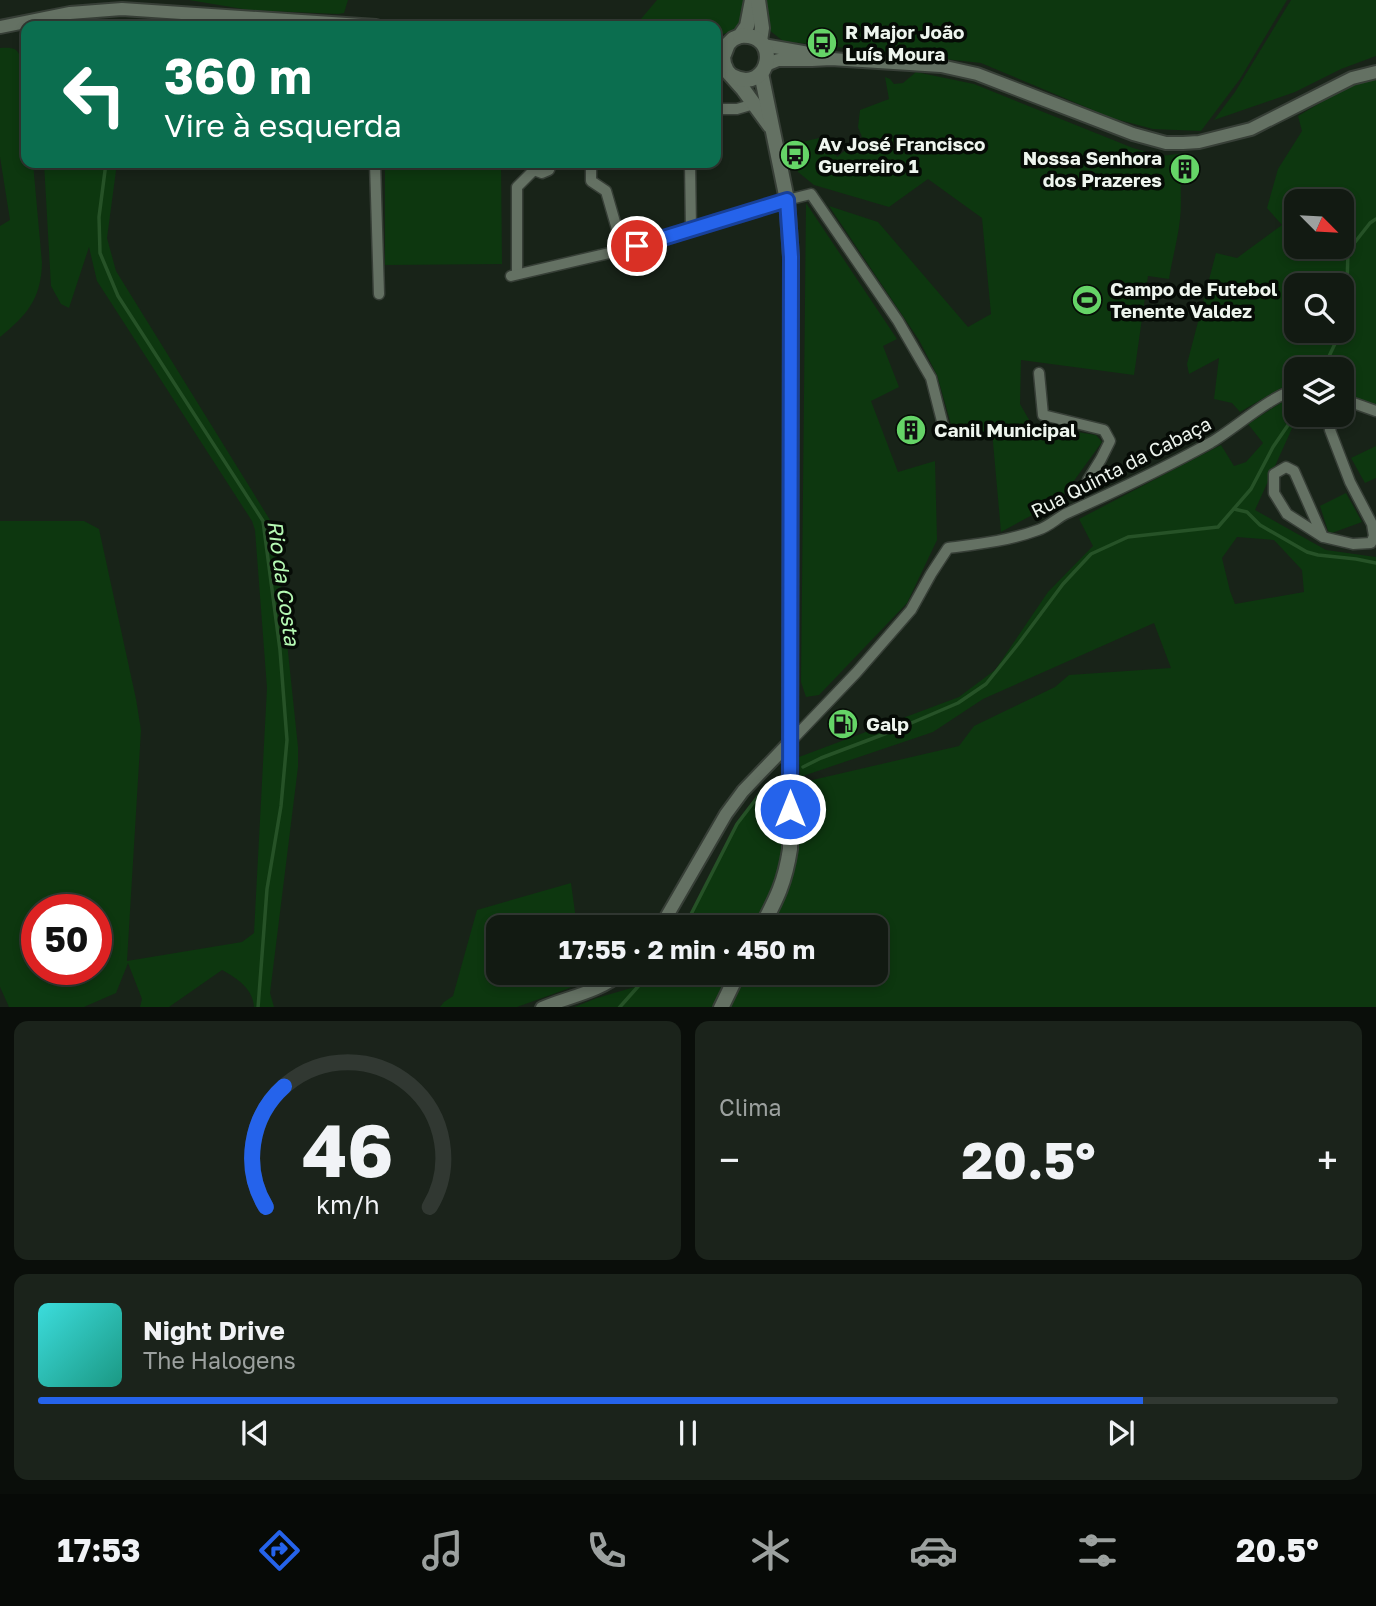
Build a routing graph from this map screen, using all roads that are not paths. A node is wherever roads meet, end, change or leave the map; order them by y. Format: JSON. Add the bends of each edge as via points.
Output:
{"nodes":[{"id":1,"x":752,"y":0,"type":"edge"},
{"id":2,"x":758,"y":0,"type":"edge"},
{"id":3,"x":30,"y":21,"type":"edge"},
{"id":4,"x":301,"y":21,"type":"edge"},
{"id":5,"x":21,"y":23,"type":"edge"},
{"id":6,"x":0,"y":27,"type":"edge"},
{"id":7,"x":728,"y":41,"type":"edge"},
{"id":8,"x":762,"y":43,"type":"junction"},
{"id":9,"x":831,"y":59,"type":"junction"},
{"id":10,"x":725,"y":69,"type":"edge"},
{"id":11,"x":763,"y":69,"type":"junction"},
{"id":12,"x":1376,"y":72,"type":"edge"},
{"id":13,"x":754,"y":104,"type":"junction"},
{"id":14,"x":721,"y":109,"type":"edge"},
{"id":15,"x":773,"y":131,"type":"junction"},
{"id":16,"x":375,"y":168,"type":"edge"},
{"id":17,"x":532,"y":168,"type":"edge"},
{"id":18,"x":534,"y":168,"type":"edge"},
{"id":19,"x":550,"y":168,"type":"edge"},
{"id":20,"x":591,"y":168,"type":"edge"},
{"id":21,"x":690,"y":168,"type":"edge"},
{"id":22,"x":787,"y":200,"type":"junction"},
{"id":23,"x":691,"y":230,"type":"junction"},
{"id":24,"x":623,"y":250,"type":"junction"},
{"id":25,"x":379,"y":294,"type":"dead end"},
{"id":26,"x":1039,"y":373,"type":"dead end"},
{"id":27,"x":1284,"y":394,"type":"edge"},
{"id":28,"x":1354,"y":403,"type":"edge"},
{"id":29,"x":1376,"y":411,"type":"edge"},
{"id":30,"x":1331,"y":427,"type":"edge"},
{"id":31,"x":944,"y":429,"type":"dead end"},
{"id":32,"x":1088,"y":480,"type":"dead end"},
{"id":33,"x":1324,"y":537,"type":"junction"},
{"id":34,"x":791,"y":741,"type":"junction"},
{"id":35,"x":668,"y":915,"type":"edge"},
{"id":36,"x":768,"y":915,"type":"edge"},
{"id":37,"x":602,"y":985,"type":"edge"},
{"id":38,"x":731,"y":985,"type":"edge"},
{"id":39,"x":542,"y":1007,"type":"edge"},
{"id":40,"x":721,"y":1007,"type":"edge"}],
"edges":[{"from":1,"to":7,"type":"main road","via":[[747,26]]},
{"from":2,"to":8,"type":"main road"},
{"from":3,"to":4,"type":"street","via":[[122,9]]},
{"from":5,"to":6,"type":"street"},
{"from":7,"to":8,"type":"main road","via":[[751,36]]},
{"from":7,"to":10,"type":"main road"},
{"from":8,"to":9,"type":"street"},
{"from":8,"to":11,"type":"main road","via":[[767,55]]},
{"from":9,"to":11,"type":"street","via":[[778,60]]},
{"from":9,"to":12,"type":"street","via":[[941,66],[977,74],[1166,143],[1199,142],[1251,129],[1352,78]]},
{"from":10,"to":11,"type":"main road","via":[[738,79],[750,79]]},
{"from":10,"to":13,"type":"main road"},
{"from":11,"to":15,"type":"main road"},
{"from":13,"to":14,"type":"street"},
{"from":13,"to":15,"type":"main road"},
{"from":15,"to":22,"type":"main road"},
{"from":16,"to":25,"type":"street"},
{"from":17,"to":24,"type":"street","via":[[517,187],[514,275]]},
{"from":18,"to":19,"type":"street","via":[[542,173]]},
{"from":20,"to":24,"type":"street","via":[[591,181],[606,191]]},
{"from":21,"to":23,"type":"street"},
{"from":22,"to":23,"type":"street"},
{"from":22,"to":31,"type":"street","via":[[810,194],[898,321],[931,378]]},
{"from":22,"to":34,"type":"main road","via":[[791,257]]},
{"from":23,"to":24,"type":"street"},
{"from":26,"to":32,"type":"street","via":[[1043,415],[1104,430],[1110,441]]},
{"from":27,"to":34,"type":"street","name":"Rua Quinta da Cabaça","via":[[1211,442],[1041,529],[1004,541],[948,548],[911,610]]},
{"from":28,"to":29,"type":"street"},
{"from":30,"to":33,"type":"street","via":[[1374,536],[1371,543],[1353,544]]},
{"from":33,"to":33,"type":"street","via":[[1294,471],[1286,467],[1274,474],[1274,493],[1287,514]]},
{"from":34,"to":35,"type":"street","via":[[726,814]]},
{"from":34,"to":36,"type":"main road","via":[[790,849],[780,892]]},
{"from":37,"to":39,"type":"street"},
{"from":38,"to":40,"type":"main road"}]}
